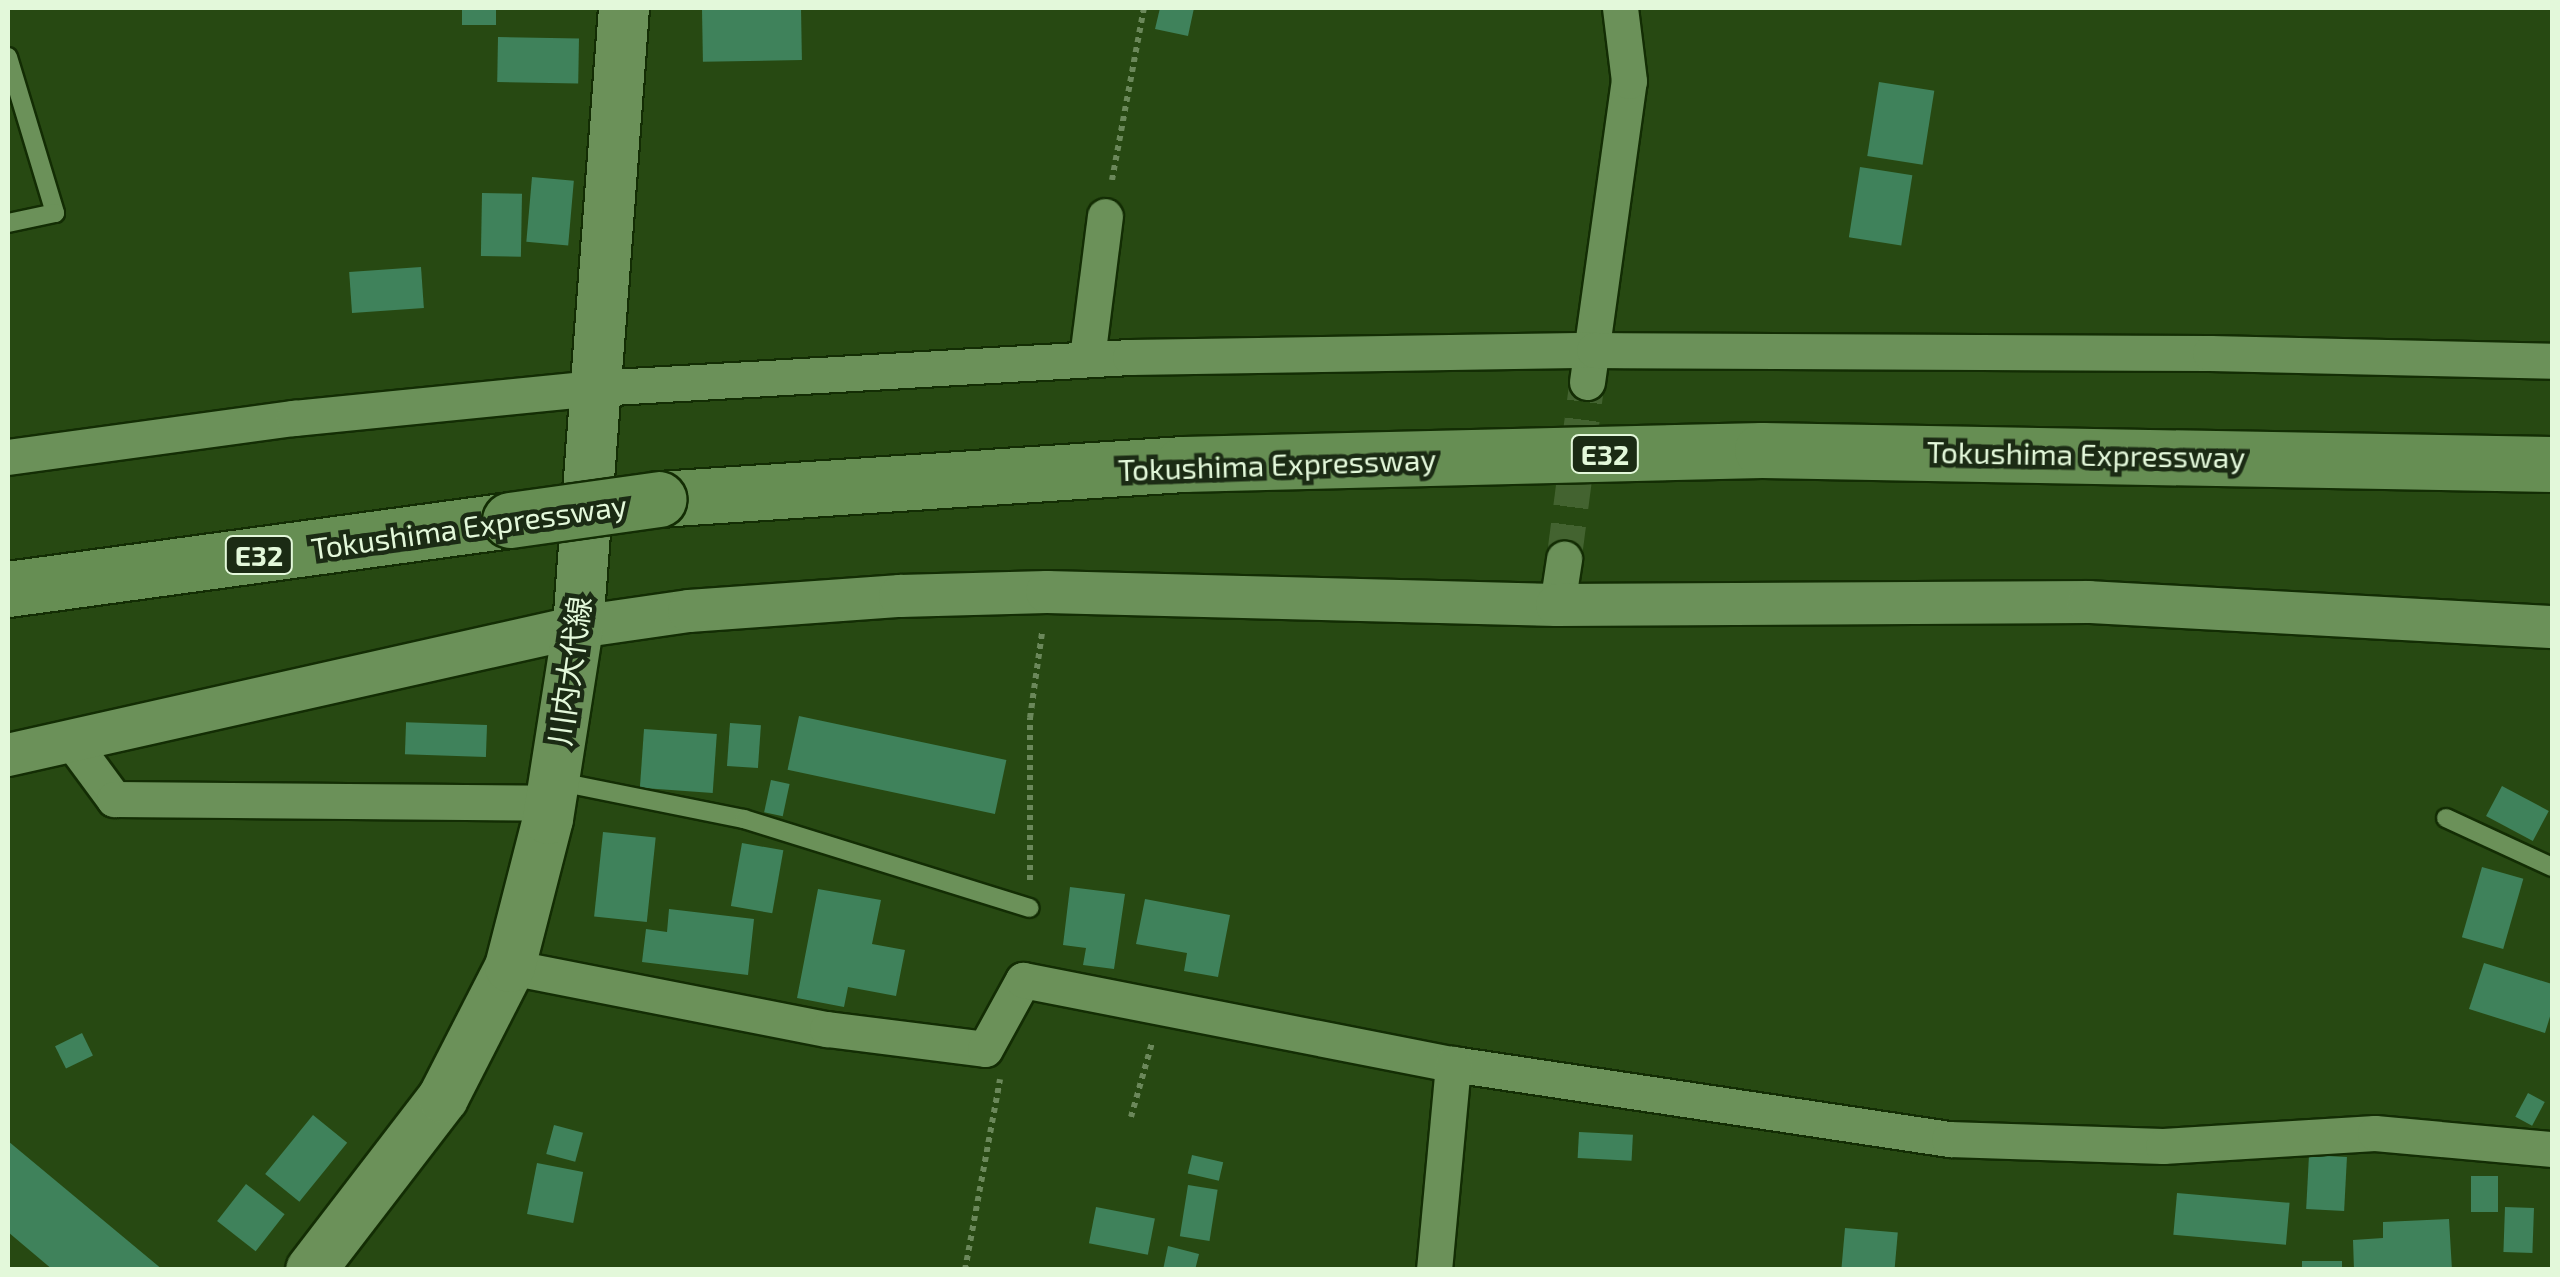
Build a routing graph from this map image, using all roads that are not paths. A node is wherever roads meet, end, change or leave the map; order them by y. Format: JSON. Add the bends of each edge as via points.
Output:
{"nodes":[{"id":1,"x":624,"y":8,"type":"edge"},
{"id":2,"x":1620,"y":8,"type":"edge"},
{"id":3,"x":8,"y":57,"type":"edge"},
{"id":4,"x":1105,"y":216,"type":"road end"},
{"id":5,"x":8,"y":223,"type":"edge"},
{"id":6,"x":1087,"y":358,"type":"junction"},
{"id":7,"x":2552,"y":362,"type":"edge"},
{"id":8,"x":1590,"y":366,"type":"junction"},
{"id":9,"x":596,"y":388,"type":"junction"},
{"id":10,"x":8,"y":457,"type":"edge"},
{"id":11,"x":2552,"y":464,"type":"edge"},
{"id":12,"x":1564,"y":559,"type":"tunnel mouth"},
{"id":13,"x":8,"y":589,"type":"edge"},
{"id":14,"x":1557,"y":605,"type":"junction"},
{"id":15,"x":2552,"y":626,"type":"edge"},
{"id":16,"x":578,"y":627,"type":"junction"},
{"id":17,"x":72,"y":742,"type":"junction"},
{"id":18,"x":8,"y":755,"type":"edge"},
{"id":19,"x":553,"y":792,"type":"junction"},
{"id":20,"x":2446,"y":818,"type":"dead end"},
{"id":21,"x":2552,"y":867,"type":"edge"},
{"id":22,"x":1030,"y":908,"type":"road end"},
{"id":23,"x":510,"y":966,"type":"junction"},
{"id":24,"x":1453,"y":1064,"type":"junction"},
{"id":25,"x":2552,"y":1148,"type":"edge"},
{"id":26,"x":311,"y":1270,"type":"edge"},
{"id":27,"x":1434,"y":1270,"type":"edge"}],
"edges":[{"from":1,"to":9,"type":"main road","name":"川内大代線"},
{"from":2,"to":8,"type":"street","via":[[1629,81]]},
{"from":3,"to":5,"type":"lane","via":[[55,212]]},
{"from":4,"to":6,"type":"street"},
{"from":6,"to":8,"type":"street"},
{"from":6,"to":9,"type":"street"},
{"from":7,"to":8,"type":"street","via":[[2210,353]]},
{"from":9,"to":10,"type":"street","via":[[294,418]]},
{"from":9,"to":16,"type":"main road","name":"川内大代線"},
{"from":11,"to":13,"type":"highway","name":"Tokushima Expressway","number":"E32","bridge":true,"via":[[1762,450],[1183,464],[659,499]]},
{"from":12,"to":14,"type":"street"},
{"from":14,"to":15,"type":"street","via":[[2089,602]]},
{"from":14,"to":16,"type":"street","via":[[1047,592],[708,609]]},
{"from":16,"to":17,"type":"street"},
{"from":16,"to":19,"type":"main road","name":"川内大代線"},
{"from":17,"to":18,"type":"street"},
{"from":17,"to":19,"type":"street","via":[[114,799]]},
{"from":19,"to":22,"type":"lane","via":[[744,819]]},
{"from":19,"to":23,"type":"main road","name":"川内大代線"},
{"from":20,"to":21,"type":"lane"},
{"from":23,"to":24,"type":"street","via":[[827,1029],[985,1049],[1023,980]]},
{"from":23,"to":26,"type":"main road","name":"川内大代線","via":[[443,1098]]},
{"from":24,"to":25,"type":"street","via":[[1950,1139],[2163,1146],[2375,1133]]},
{"from":24,"to":27,"type":"street"}]}
